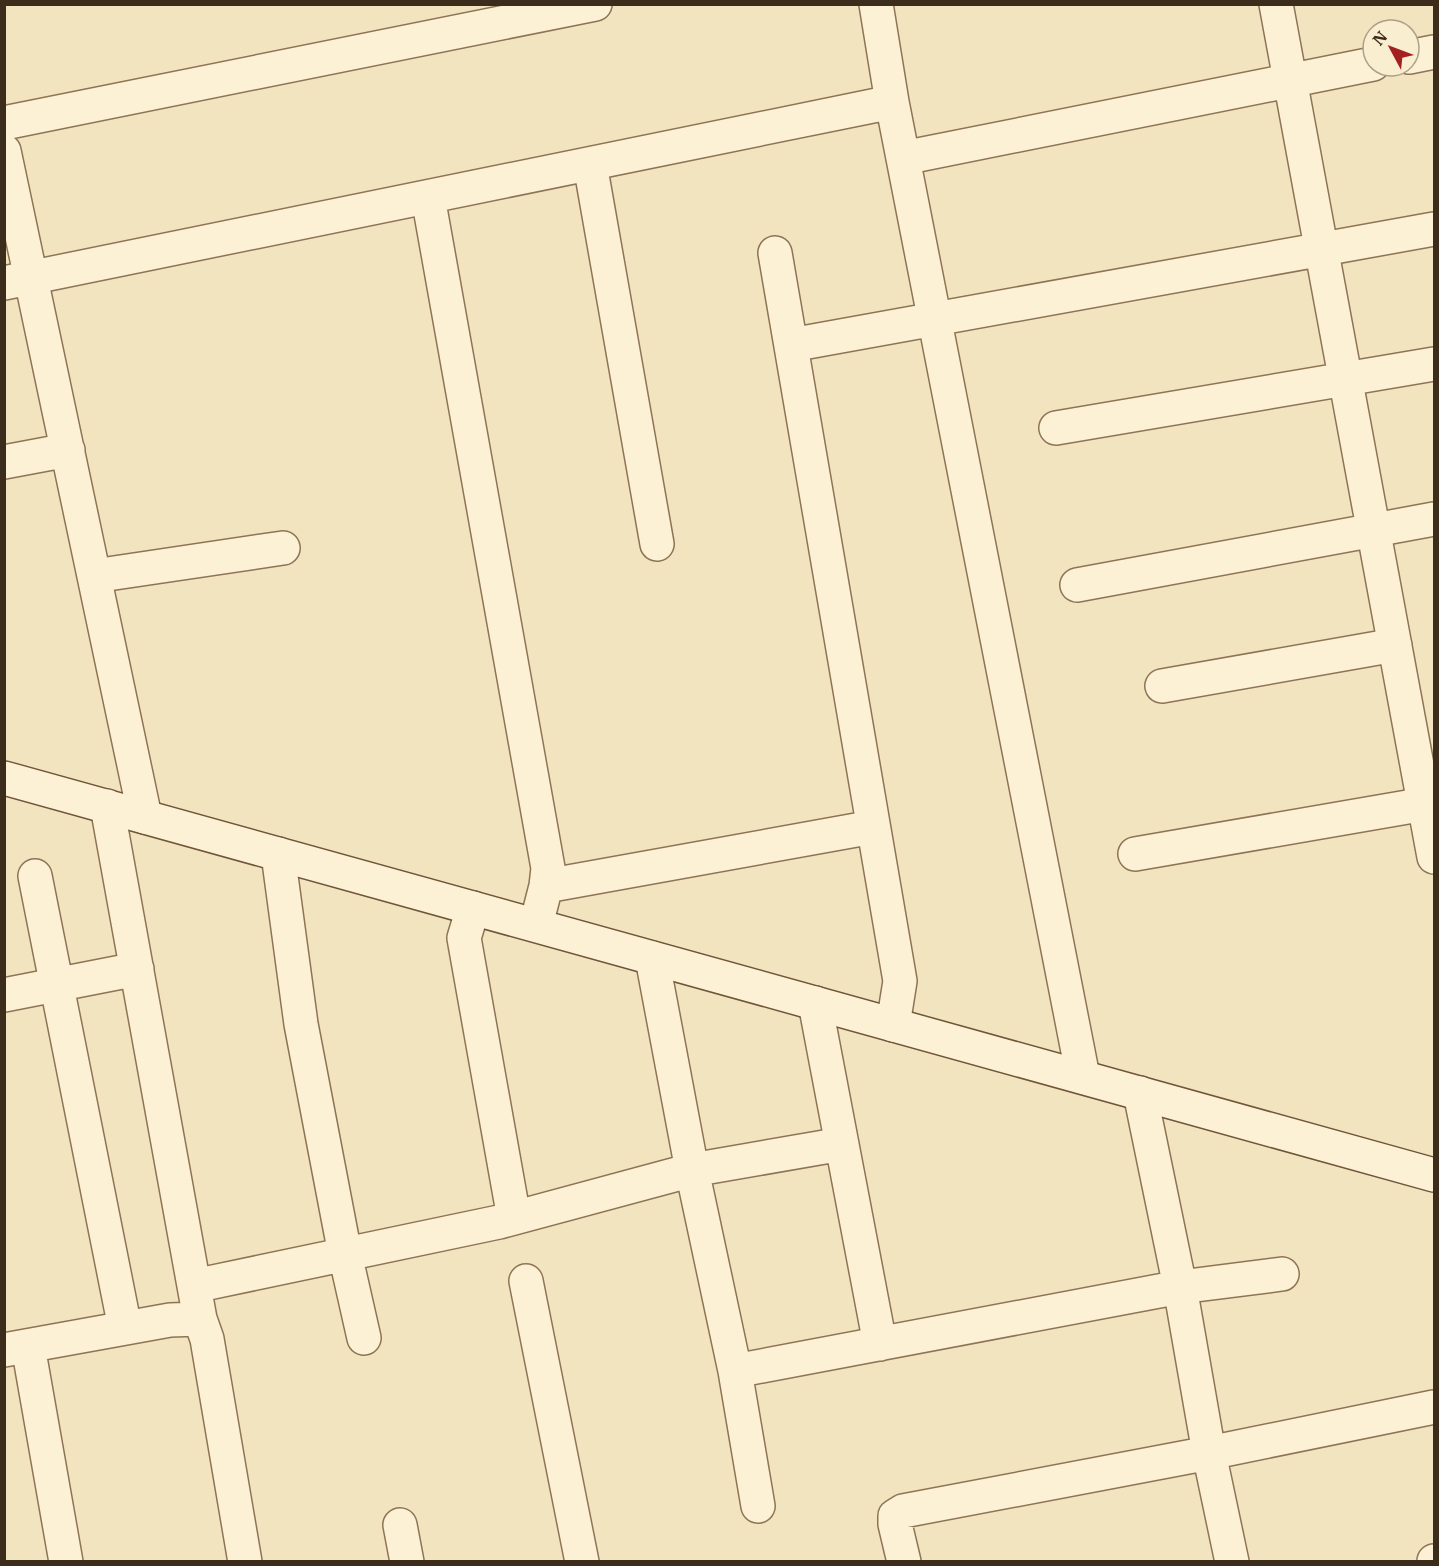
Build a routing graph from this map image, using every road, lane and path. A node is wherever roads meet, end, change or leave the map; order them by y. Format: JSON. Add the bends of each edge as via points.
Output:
{"nodes":[{"id":1,"x":595,"y":4,"type":"edge"},
{"id":2,"x":876,"y":4,"type":"edge"},
{"id":3,"x":1276,"y":4,"type":"edge"},
{"id":4,"x":1361,"y":66,"type":"edge"},
{"id":5,"x":1290,"y":80,"type":"junction"},
{"id":6,"x":892,"y":102,"type":"junction"},
{"id":7,"x":4,"y":123,"type":"edge"},
{"id":8,"x":4,"y":152,"type":"edge"},
{"id":9,"x":903,"y":158,"type":"junction"},
{"id":10,"x":590,"y":164,"type":"junction"},
{"id":11,"x":428,"y":197,"type":"junction"},
{"id":12,"x":1434,"y":229,"type":"edge"},
{"id":13,"x":1322,"y":249,"type":"junction"},
{"id":14,"x":775,"y":253,"type":"dead end"},
{"id":15,"x":18,"y":281,"type":"edge"},
{"id":16,"x":935,"y":321,"type":"junction"},
{"id":17,"x":791,"y":345,"type":"junction"},
{"id":18,"x":1434,"y":364,"type":"edge"},
{"id":19,"x":1346,"y":380,"type":"junction"},
{"id":20,"x":1056,"y":428,"type":"dead end"},
{"id":21,"x":68,"y":450,"type":"junction"},
{"id":22,"x":4,"y":462,"type":"edge"},
{"id":23,"x":1434,"y":519,"type":"edge"},
{"id":24,"x":1374,"y":529,"type":"junction"},
{"id":25,"x":657,"y":544,"type":"dead end"},
{"id":26,"x":283,"y":548,"type":"dead end"},
{"id":27,"x":94,"y":576,"type":"junction"},
{"id":28,"x":1077,"y":585,"type":"dead end"},
{"id":29,"x":1395,"y":645,"type":"junction"},
{"id":30,"x":1162,"y":686,"type":"dead end"},
{"id":31,"x":1422,"y":721,"type":"edge"},
{"id":32,"x":4,"y":778,"type":"edge"},
{"id":33,"x":1425,"y":804,"type":"junction"},
{"id":34,"x":107,"y":806,"type":"junction"},
{"id":35,"x":145,"y":817,"type":"junction"},
{"id":36,"x":873,"y":827,"type":"junction"},
{"id":37,"x":278,"y":854,"type":"junction"},
{"id":38,"x":1135,"y":854,"type":"dead end"},
{"id":39,"x":1434,"y":857,"type":"edge"},
{"id":40,"x":35,"y":876,"type":"dead end"},
{"id":41,"x":546,"y":885,"type":"junction"},
{"id":42,"x":473,"y":908,"type":"junction"},
{"id":43,"x":536,"y":925,"type":"junction"},
{"id":44,"x":652,"y":958,"type":"junction"},
{"id":45,"x":137,"y":969,"type":"junction"},
{"id":46,"x":58,"y":984,"type":"junction"},
{"id":47,"x":4,"y":995,"type":"edge"},
{"id":48,"x":815,"y":1003,"type":"junction"},
{"id":49,"x":893,"y":1024,"type":"junction"},
{"id":50,"x":1083,"y":1077,"type":"junction"},
{"id":51,"x":1140,"y":1093,"type":"junction"},
{"id":52,"x":842,"y":1144,"type":"junction"},
{"id":53,"x":692,"y":1170,"type":"junction"},
{"id":54,"x":1434,"y":1175,"type":"edge"},
{"id":55,"x":514,"y":1218,"type":"junction"},
{"id":56,"x":345,"y":1254,"type":"junction"},
{"id":57,"x":1282,"y":1274,"type":"dead end"},
{"id":58,"x":526,"y":1281,"type":"dead end"},
{"id":59,"x":194,"y":1286,"type":"junction"},
{"id":60,"x":1180,"y":1287,"type":"junction"},
{"id":61,"x":200,"y":1319,"type":"junction"},
{"id":62,"x":125,"y":1328,"type":"junction"},
{"id":63,"x":364,"y":1338,"type":"dead end"},
{"id":64,"x":880,"y":1344,"type":"junction"},
{"id":65,"x":16,"y":1348,"type":"edge"},
{"id":66,"x":735,"y":1371,"type":"junction"},
{"id":67,"x":1434,"y":1407,"type":"edge"},
{"id":68,"x":1209,"y":1453,"type":"junction"},
{"id":69,"x":758,"y":1506,"type":"dead end"},
{"id":70,"x":400,"y":1525,"type":"dead end"},
{"id":71,"x":66,"y":1562,"type":"edge"},
{"id":72,"x":245,"y":1562,"type":"edge"},
{"id":73,"x":407,"y":1562,"type":"edge"},
{"id":74,"x":582,"y":1562,"type":"edge"},
{"id":75,"x":904,"y":1562,"type":"edge"},
{"id":76,"x":1232,"y":1562,"type":"edge"}],
"edges":[{"from":1,"to":7,"type":"street"},
{"from":2,"to":6,"type":"street"},
{"from":3,"to":5,"type":"street"},
{"from":4,"to":5,"type":"street"},
{"from":5,"to":9,"type":"street"},
{"from":5,"to":13,"type":"street"},
{"from":6,"to":9,"type":"street"},
{"from":6,"to":10,"type":"street"},
{"from":8,"to":15,"type":"street"},
{"from":9,"to":16,"type":"street"},
{"from":10,"to":11,"type":"street"},
{"from":10,"to":25,"type":"street"},
{"from":11,"to":15,"type":"street"},
{"from":11,"to":41,"type":"street","via":[[548,868]]},
{"from":12,"to":13,"type":"street"},
{"from":13,"to":16,"type":"street"},
{"from":13,"to":19,"type":"street"},
{"from":14,"to":17,"type":"street"},
{"from":15,"to":21,"type":"street"},
{"from":16,"to":17,"type":"street"},
{"from":16,"to":50,"type":"street"},
{"from":17,"to":36,"type":"street"},
{"from":18,"to":19,"type":"street"},
{"from":19,"to":20,"type":"street"},
{"from":19,"to":24,"type":"street"},
{"from":21,"to":22,"type":"street"},
{"from":21,"to":27,"type":"street"},
{"from":23,"to":24,"type":"street"},
{"from":24,"to":28,"type":"street"},
{"from":24,"to":29,"type":"street"},
{"from":26,"to":27,"type":"street"},
{"from":27,"to":35,"type":"street"},
{"from":29,"to":30,"type":"street"},
{"from":29,"to":31,"type":"street"},
{"from":31,"to":33,"type":"street"},
{"from":32,"to":34,"type":"street"},
{"from":33,"to":38,"type":"street"},
{"from":33,"to":39,"type":"street"},
{"from":34,"to":35,"type":"street"},
{"from":34,"to":45,"type":"street"},
{"from":35,"to":37,"type":"street"},
{"from":36,"to":41,"type":"street"},
{"from":36,"to":49,"type":"street","via":[[900,981]]},
{"from":37,"to":42,"type":"street"},
{"from":37,"to":56,"type":"street","via":[[300,1024]]},
{"from":40,"to":46,"type":"street"},
{"from":41,"to":43,"type":"street"},
{"from":42,"to":43,"type":"street"},
{"from":42,"to":55,"type":"street","via":[[464,938]]},
{"from":43,"to":44,"type":"street"},
{"from":44,"to":48,"type":"street"},
{"from":44,"to":53,"type":"street"},
{"from":45,"to":46,"type":"street"},
{"from":45,"to":59,"type":"street"},
{"from":46,"to":47,"type":"street"},
{"from":46,"to":62,"type":"street"},
{"from":48,"to":49,"type":"street"},
{"from":48,"to":52,"type":"street"},
{"from":49,"to":50,"type":"street"},
{"from":50,"to":51,"type":"street"},
{"from":51,"to":54,"type":"street"},
{"from":51,"to":60,"type":"street"},
{"from":52,"to":53,"type":"street"},
{"from":52,"to":64,"type":"street"},
{"from":53,"to":55,"type":"street"},
{"from":53,"to":66,"type":"street"},
{"from":55,"to":56,"type":"street"},
{"from":56,"to":59,"type":"street"},
{"from":56,"to":63,"type":"street"},
{"from":57,"to":60,"type":"street"},
{"from":58,"to":74,"type":"street"},
{"from":59,"to":61,"type":"street"},
{"from":60,"to":64,"type":"street"},
{"from":60,"to":68,"type":"street"},
{"from":61,"to":62,"type":"street"},
{"from":61,"to":72,"type":"street","via":[[207,1339]]},
{"from":62,"to":65,"type":"street"},
{"from":64,"to":66,"type":"street"},
{"from":65,"to":71,"type":"street"},
{"from":66,"to":69,"type":"street"},
{"from":67,"to":68,"type":"street"},
{"from":68,"to":75,"type":"street","via":[[903,1511],[896,1516],[895,1524]]},
{"from":68,"to":76,"type":"street"},
{"from":70,"to":73,"type":"street"}]}
